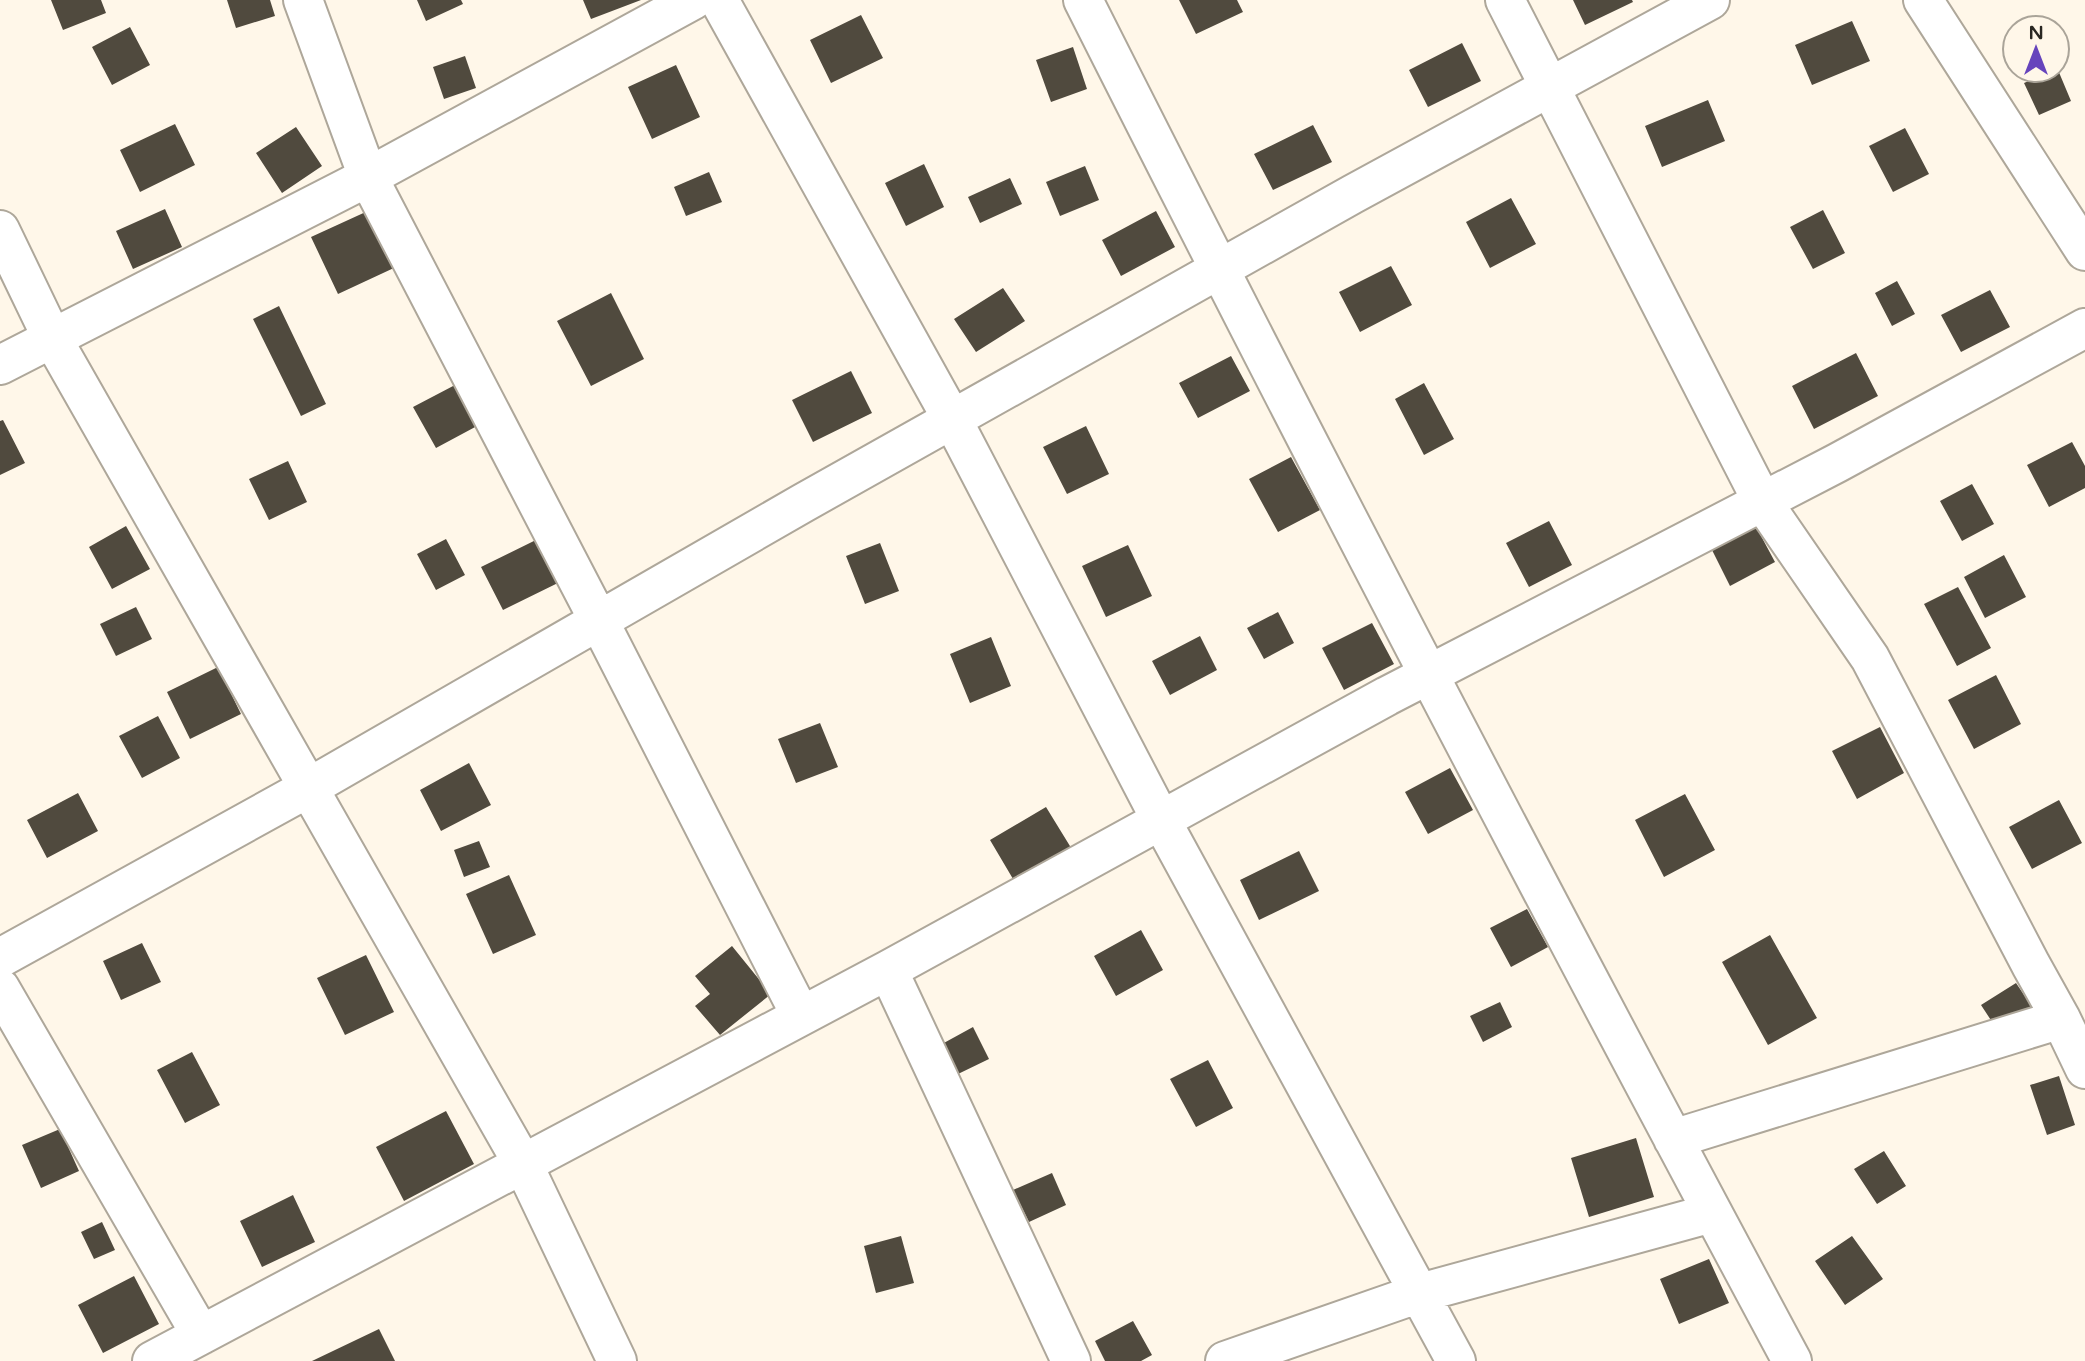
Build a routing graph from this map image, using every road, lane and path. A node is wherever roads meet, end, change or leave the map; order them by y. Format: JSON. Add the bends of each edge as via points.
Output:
{"nodes":[{"id":1,"x":303,"y":0,"type":"edge"},
{"id":2,"x":693,"y":0,"type":"edge"},
{"id":3,"x":719,"y":0,"type":"edge"},
{"id":4,"x":1083,"y":0,"type":"edge"},
{"id":5,"x":1505,"y":0,"type":"edge"},
{"id":6,"x":1710,"y":0,"type":"edge"},
{"id":7,"x":1923,"y":0,"type":"edge"},
{"id":8,"x":1549,"y":87,"type":"junction"},
{"id":9,"x":368,"y":177,"type":"junction"},
{"id":10,"x":0,"y":230,"type":"edge"},
{"id":11,"x":2085,"y":251,"type":"edge"},
{"id":12,"x":1219,"y":270,"type":"junction"},
{"id":13,"x":2085,"y":328,"type":"edge"},
{"id":14,"x":52,"y":338,"type":"junction"},
{"id":15,"x":0,"y":365,"type":"edge"},
{"id":16,"x":952,"y":419,"type":"junction"},
{"id":17,"x":1762,"y":501,"type":"junction"},
{"id":18,"x":599,"y":621,"type":"junction"},
{"id":19,"x":1429,"y":674,"type":"junction"},
{"id":20,"x":308,"y":788,"type":"junction"},
{"id":21,"x":1161,"y":820,"type":"junction"},
{"id":22,"x":0,"y":958,"type":"edge"},
{"id":23,"x":888,"y":970,"type":"junction"},
{"id":24,"x":0,"y":988,"type":"edge"},
{"id":25,"x":801,"y":1016,"type":"junction"},
{"id":26,"x":2061,"y":1019,"type":"junction"},
{"id":27,"x":2085,"y":1069,"type":"edge"},
{"id":28,"x":1673,"y":1139,"type":"junction"},
{"id":29,"x":523,"y":1164,"type":"junction"},
{"id":30,"x":1712,"y":1213,"type":"junction"},
{"id":31,"x":1420,"y":1293,"type":"junction"},
{"id":32,"x":201,"y":1335,"type":"junction"},
{"id":33,"x":152,"y":1361,"type":"edge"},
{"id":34,"x":617,"y":1361,"type":"edge"},
{"id":35,"x":1071,"y":1361,"type":"edge"},
{"id":36,"x":1225,"y":1361,"type":"edge"},
{"id":37,"x":1456,"y":1361,"type":"edge"},
{"id":38,"x":1792,"y":1361,"type":"edge"}],
"edges":[{"from":1,"to":9,"type":"street"},
{"from":2,"to":9,"type":"street"},
{"from":3,"to":16,"type":"street"},
{"from":4,"to":12,"type":"street"},
{"from":5,"to":8,"type":"street"},
{"from":6,"to":8,"type":"street"},
{"from":7,"to":11,"type":"street"},
{"from":8,"to":12,"type":"street"},
{"from":8,"to":17,"type":"street"},
{"from":9,"to":14,"type":"street"},
{"from":9,"to":18,"type":"street"},
{"from":10,"to":14,"type":"street"},
{"from":12,"to":16,"type":"street"},
{"from":12,"to":19,"type":"street"},
{"from":13,"to":17,"type":"street"},
{"from":14,"to":15,"type":"street"},
{"from":14,"to":20,"type":"street"},
{"from":16,"to":18,"type":"street"},
{"from":16,"to":21,"type":"street"},
{"from":17,"to":19,"type":"street"},
{"from":17,"to":26,"type":"street","via":[[1870,658]]},
{"from":18,"to":20,"type":"street"},
{"from":18,"to":25,"type":"street"},
{"from":19,"to":21,"type":"street"},
{"from":19,"to":28,"type":"street"},
{"from":20,"to":22,"type":"street"},
{"from":20,"to":29,"type":"street"},
{"from":21,"to":23,"type":"street"},
{"from":21,"to":31,"type":"street"},
{"from":23,"to":25,"type":"street"},
{"from":23,"to":35,"type":"street"},
{"from":24,"to":32,"type":"street"},
{"from":25,"to":29,"type":"street"},
{"from":26,"to":27,"type":"street"},
{"from":26,"to":28,"type":"street"},
{"from":28,"to":30,"type":"street"},
{"from":29,"to":32,"type":"street"},
{"from":29,"to":34,"type":"street"},
{"from":30,"to":31,"type":"street"},
{"from":30,"to":38,"type":"street"},
{"from":31,"to":36,"type":"street"},
{"from":31,"to":37,"type":"street"},
{"from":32,"to":33,"type":"street"}]}
